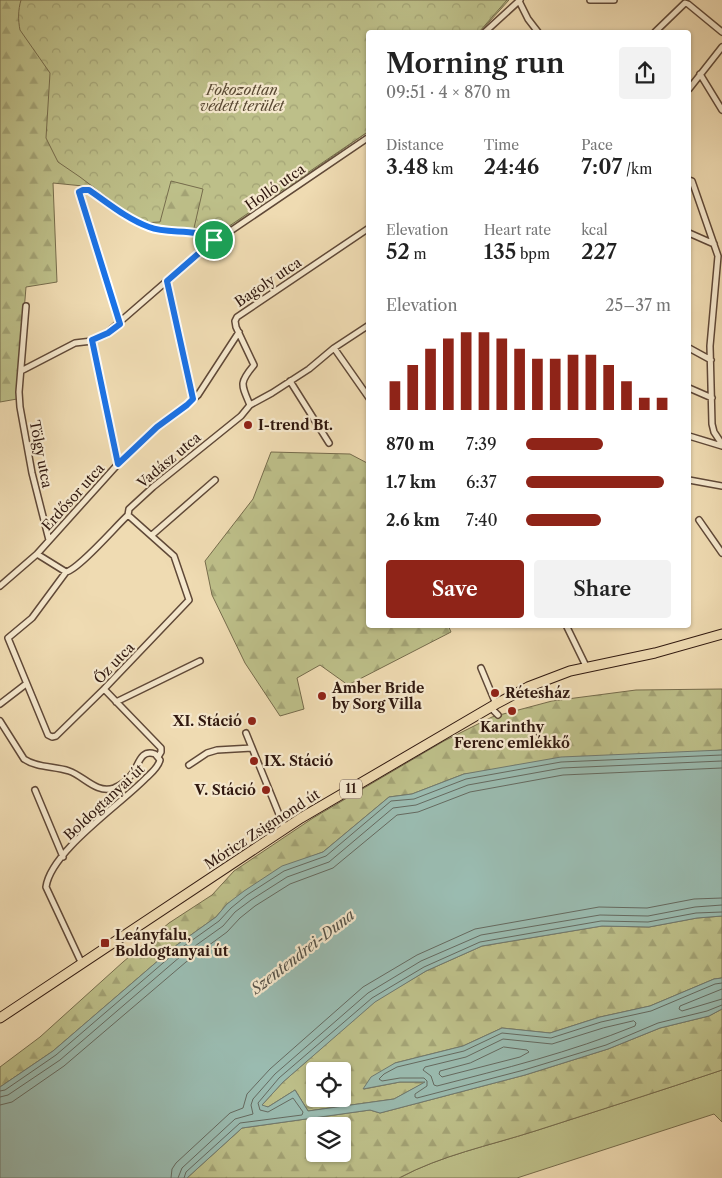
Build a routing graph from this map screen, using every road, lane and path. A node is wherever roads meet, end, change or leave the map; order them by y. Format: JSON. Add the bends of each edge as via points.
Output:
{"nodes":[{"id":1,"x":519,"y":0,"type":"edge"},
{"id":2,"x":590,"y":0,"type":"edge"},
{"id":3,"x":614,"y":0,"type":"edge"},
{"id":4,"x":487,"y":30,"type":"edge"},
{"id":5,"x":536,"y":30,"type":"edge"},
{"id":6,"x":657,"y":30,"type":"edge"},
{"id":7,"x":722,"y":32,"type":"edge"},
{"id":8,"x":722,"y":47,"type":"edge"},
{"id":9,"x":700,"y":74,"type":"junction"},
{"id":10,"x":691,"y":86,"type":"edge"},
{"id":11,"x":722,"y":110,"type":"edge"},
{"id":12,"x":366,"y":139,"type":"edge"},
{"id":13,"x":691,"y":183,"type":"edge"},
{"id":14,"x":366,"y":230,"type":"edge"},
{"id":15,"x":691,"y":234,"type":"edge"},
{"id":16,"x":214,"y":240,"type":"junction"},
{"id":17,"x":714,"y":244,"type":"junction"},
{"id":18,"x":167,"y":281,"type":"junction"},
{"id":19,"x":26,"y":306,"type":"dead end"},
{"id":20,"x":120,"y":324,"type":"junction"},
{"id":21,"x":366,"y":328,"type":"edge"},
{"id":22,"x":239,"y":332,"type":"junction"},
{"id":23,"x":92,"y":340,"type":"junction"},
{"id":24,"x":334,"y":348,"type":"junction"},
{"id":25,"x":691,"y":349,"type":"edge"},
{"id":26,"x":711,"y":360,"type":"junction"},
{"id":27,"x":22,"y":371,"type":"junction"},
{"id":28,"x":290,"y":382,"type":"junction"},
{"id":29,"x":691,"y":389,"type":"edge"},
{"id":30,"x":366,"y":394,"type":"edge"},
{"id":31,"x":712,"y":398,"type":"junction"},
{"id":32,"x":193,"y":399,"type":"junction"},
{"id":33,"x":250,"y":405,"type":"junction"},
{"id":34,"x":691,"y":437,"type":"edge"},
{"id":35,"x":329,"y":443,"type":"dead end"},
{"id":36,"x":722,"y":445,"type":"edge"},
{"id":37,"x":118,"y":464,"type":"junction"},
{"id":38,"x":215,"y":480,"type":"dead end"},
{"id":39,"x":691,"y":481,"type":"edge"},
{"id":40,"x":722,"y":486,"type":"edge"},
{"id":41,"x":128,"y":515,"type":"junction"},
{"id":42,"x":699,"y":520,"type":"dead end"},
{"id":43,"x":152,"y":535,"type":"junction"},
{"id":44,"x":49,"y":540,"type":"junction"},
{"id":45,"x":722,"y":553,"type":"edge"},
{"id":46,"x":37,"y":554,"type":"junction"},
{"id":47,"x":66,"y":572,"type":"junction"},
{"id":48,"x":0,"y":586,"type":"edge"},
{"id":49,"x":567,"y":628,"type":"edge"},
{"id":50,"x":722,"y":634,"type":"edge"},
{"id":51,"x":200,"y":661,"type":"dead end"},
{"id":52,"x":586,"y":666,"type":"junction"},
{"id":53,"x":481,"y":668,"type":"dead end"},
{"id":54,"x":26,"y":684,"type":"junction"},
{"id":55,"x":104,"y":689,"type":"junction"},
{"id":56,"x":116,"y":702,"type":"junction"},
{"id":57,"x":0,"y":704,"type":"edge"},
{"id":58,"x":493,"y":706,"type":"junction"},
{"id":59,"x":498,"y":715,"type":"dead end"},
{"id":60,"x":0,"y":721,"type":"edge"},
{"id":61,"x":246,"y":733,"type":"dead end"},
{"id":62,"x":252,"y":748,"type":"junction"},
{"id":63,"x":158,"y":757,"type":"junction"},
{"id":64,"x":189,"y":766,"type":"dead end"},
{"id":65,"x":35,"y":790,"type":"dead end"},
{"id":66,"x":285,"y":828,"type":"junction"},
{"id":67,"x":63,"y":857,"type":"junction"},
{"id":68,"x":82,"y":965,"type":"junction"},
{"id":69,"x":0,"y":1018,"type":"edge"}],
"edges":[{"from":1,"to":4,"type":"street"},
{"from":1,"to":5,"type":"street"},
{"from":2,"to":3,"type":"street"},
{"from":6,"to":7,"type":"street","via":[[684,3]]},
{"from":8,"to":9,"type":"street"},
{"from":9,"to":10,"type":"street"},
{"from":9,"to":11,"type":"street"},
{"from":12,"to":16,"type":"street","name":"Holló utca"},
{"from":13,"to":17,"type":"street"},
{"from":14,"to":22,"type":"street","name":"Bagoly utca","via":[[237,317],[235,321]]},
{"from":15,"to":17,"type":"street"},
{"from":16,"to":18,"type":"street","name":"Holló utca"},
{"from":16,"to":20,"type":"street","via":[[204,235],[150,228],[89,190],[79,192]]},
{"from":17,"to":26,"type":"street","via":[[718,256]]},
{"from":18,"to":20,"type":"street","name":"Holló utca"},
{"from":18,"to":32,"type":"street"},
{"from":19,"to":27,"type":"street","name":"Tölgy utca"},
{"from":20,"to":23,"type":"street","name":"Holló utca"},
{"from":21,"to":24,"type":"street","name":"Vadász utca"},
{"from":22,"to":32,"type":"street","name":"Erdősor utca"},
{"from":22,"to":33,"type":"street","via":[[254,365],[242,386]]},
{"from":23,"to":27,"type":"street","name":"Holló utca","via":[[75,343]]},
{"from":23,"to":37,"type":"street"},
{"from":24,"to":28,"type":"street","name":"Vadász utca"},
{"from":24,"to":30,"type":"street"},
{"from":25,"to":26,"type":"street"},
{"from":26,"to":31,"type":"street"},
{"from":27,"to":44,"type":"street","name":"Tölgy utca","via":[[20,407]]},
{"from":28,"to":33,"type":"street","name":"Vadász utca"},
{"from":28,"to":35,"type":"street"},
{"from":29,"to":31,"type":"street"},
{"from":31,"to":36,"type":"street","via":[[714,432]]},
{"from":32,"to":37,"type":"street","name":"Erdősor utca"},
{"from":33,"to":41,"type":"street","name":"Vadász utca","via":[[241,416],[153,487],[129,509]]},
{"from":34,"to":36,"type":"street"},
{"from":37,"to":44,"type":"street","name":"Erdősor utca"},
{"from":38,"to":43,"type":"street"},
{"from":39,"to":40,"type":"street"},
{"from":41,"to":43,"type":"street"},
{"from":41,"to":47,"type":"street","name":"Vadász utca","via":[[71,571]]},
{"from":42,"to":45,"type":"street"},
{"from":43,"to":55,"type":"street","name":"Őz utca","via":[[174,556],[189,600]]},
{"from":44,"to":46,"type":"street","name":"Erdősor utca"},
{"from":46,"to":47,"type":"street"},
{"from":46,"to":48,"type":"street","name":"Erdősor utca"},
{"from":47,"to":54,"type":"street","name":"Vadász utca","via":[[32,618],[8,638]]},
{"from":49,"to":52,"type":"street"},
{"from":50,"to":52,"type":"main road","name":"Móricz Zsigmond út","number":"11"},
{"from":51,"to":56,"type":"street"},
{"from":52,"to":58,"type":"main road","name":"Móricz Zsigmond út","number":"11","via":[[553,677]]},
{"from":53,"to":58,"type":"street"},
{"from":54,"to":55,"type":"street","name":"Őz utca","via":[[48,735],[52,737]]},
{"from":54,"to":57,"type":"street"},
{"from":55,"to":56,"type":"street"},
{"from":56,"to":63,"type":"street","via":[[161,748]]},
{"from":58,"to":59,"type":"street"},
{"from":58,"to":66,"type":"main road","name":"Móricz Zsigmond út","number":"11"},
{"from":60,"to":63,"type":"street","name":"Boldogtanyai út","via":[[24,759],[70,771],[102,789],[115,788],[125,781],[144,754],[151,752]]},
{"from":61,"to":62,"type":"street"},
{"from":62,"to":64,"type":"street","via":[[217,750]]},
{"from":62,"to":66,"type":"street"},
{"from":63,"to":67,"type":"street","name":"Boldogtanyai út","via":[[159,764],[151,773]]},
{"from":65,"to":67,"type":"street"},
{"from":66,"to":68,"type":"main road","name":"Móricz Zsigmond út","number":"11"},
{"from":67,"to":68,"type":"street","name":"Boldogtanyai út","via":[[49,874],[46,888]]},
{"from":68,"to":69,"type":"main road","name":"Móricz Zsigmond út","number":"11"}]}
